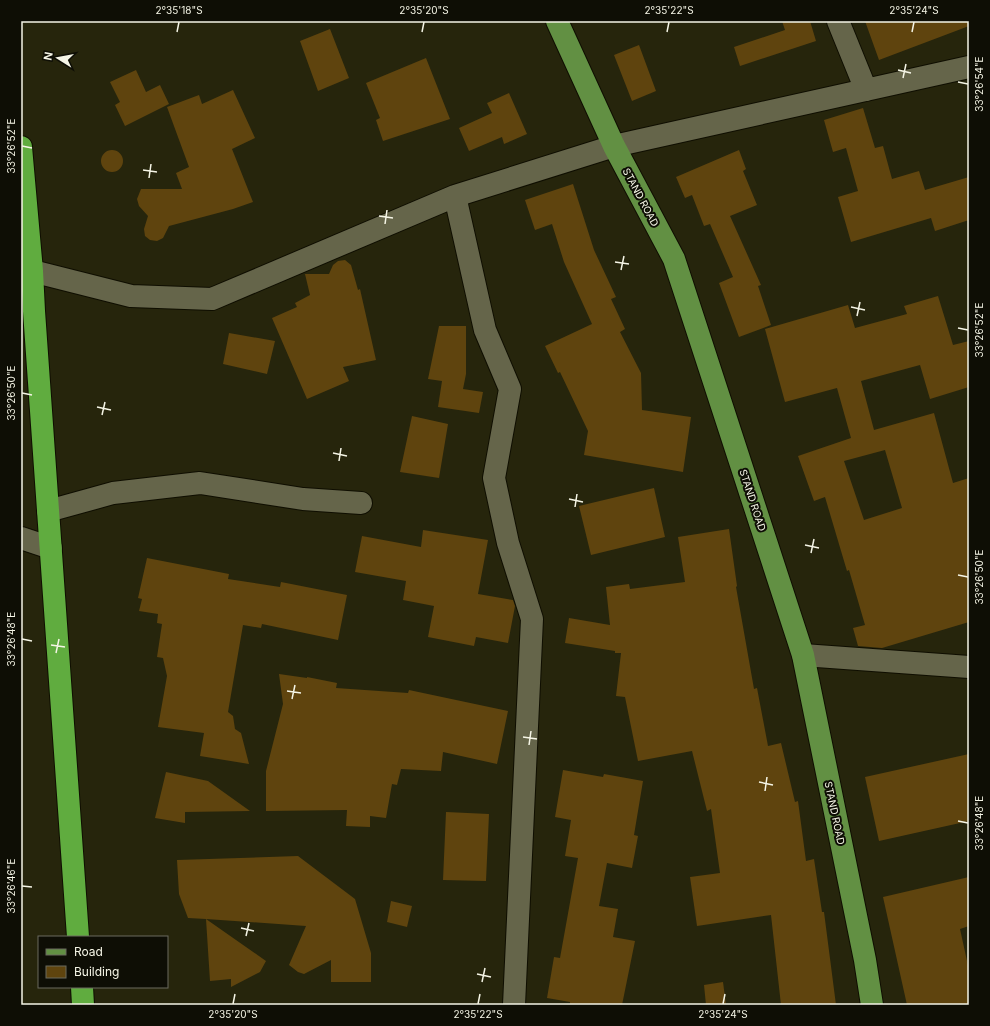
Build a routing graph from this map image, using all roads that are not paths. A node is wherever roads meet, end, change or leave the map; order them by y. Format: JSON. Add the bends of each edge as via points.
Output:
{"nodes":[{"id":1,"x":557,"y":21,"type":"edge"},
{"id":2,"x":838,"y":21,"type":"edge"},
{"id":3,"x":968,"y":72,"type":"edge"},
{"id":4,"x":866,"y":90,"type":"junction"},
{"id":5,"x":614,"y":146,"type":"junction"},
{"id":6,"x":21,"y":147,"type":"edge"},
{"id":7,"x":455,"y":196,"type":"junction"},
{"id":8,"x":32,"y":271,"type":"junction"},
{"id":9,"x":27,"y":308,"type":"edge"},
{"id":10,"x":361,"y":503,"type":"dead end"},
{"id":11,"x":48,"y":511,"type":"junction"},
{"id":12,"x":21,"y":538,"type":"edge"},
{"id":13,"x":51,"y":548,"type":"junction"},
{"id":14,"x":803,"y":654,"type":"junction"},
{"id":15,"x":969,"y":667,"type":"edge"},
{"id":16,"x":78,"y":936,"type":"edge"},
{"id":17,"x":82,"y":988,"type":"edge"},
{"id":18,"x":83,"y":1005,"type":"edge"},
{"id":19,"x":514,"y":1005,"type":"edge"},
{"id":20,"x":872,"y":1005,"type":"edge"}],
"edges":[{"from":1,"to":5,"type":"main road","name":"STAND ROAD"},
{"from":2,"to":4,"type":"street"},
{"from":3,"to":4,"type":"street"},
{"from":4,"to":5,"type":"street"},
{"from":5,"to":7,"type":"street"},
{"from":5,"to":14,"type":"main road","name":"STAND ROAD","via":[[674,259]]},
{"from":6,"to":8,"type":"highway"},
{"from":7,"to":8,"type":"street","via":[[212,298],[131,296]]},
{"from":7,"to":19,"type":"street","via":[[485,330],[510,389],[494,478],[508,543],[532,619]]},
{"from":8,"to":9,"type":"highway"},
{"from":9,"to":11,"type":"highway"},
{"from":10,"to":11,"type":"street","via":[[303,499],[200,483],[113,493]]},
{"from":11,"to":13,"type":"highway"},
{"from":12,"to":13,"type":"street"},
{"from":13,"to":16,"type":"highway"},
{"from":14,"to":15,"type":"street"},
{"from":14,"to":20,"type":"main road","name":"STAND ROAD","via":[[864,953]]},
{"from":17,"to":18,"type":"highway"}]}
